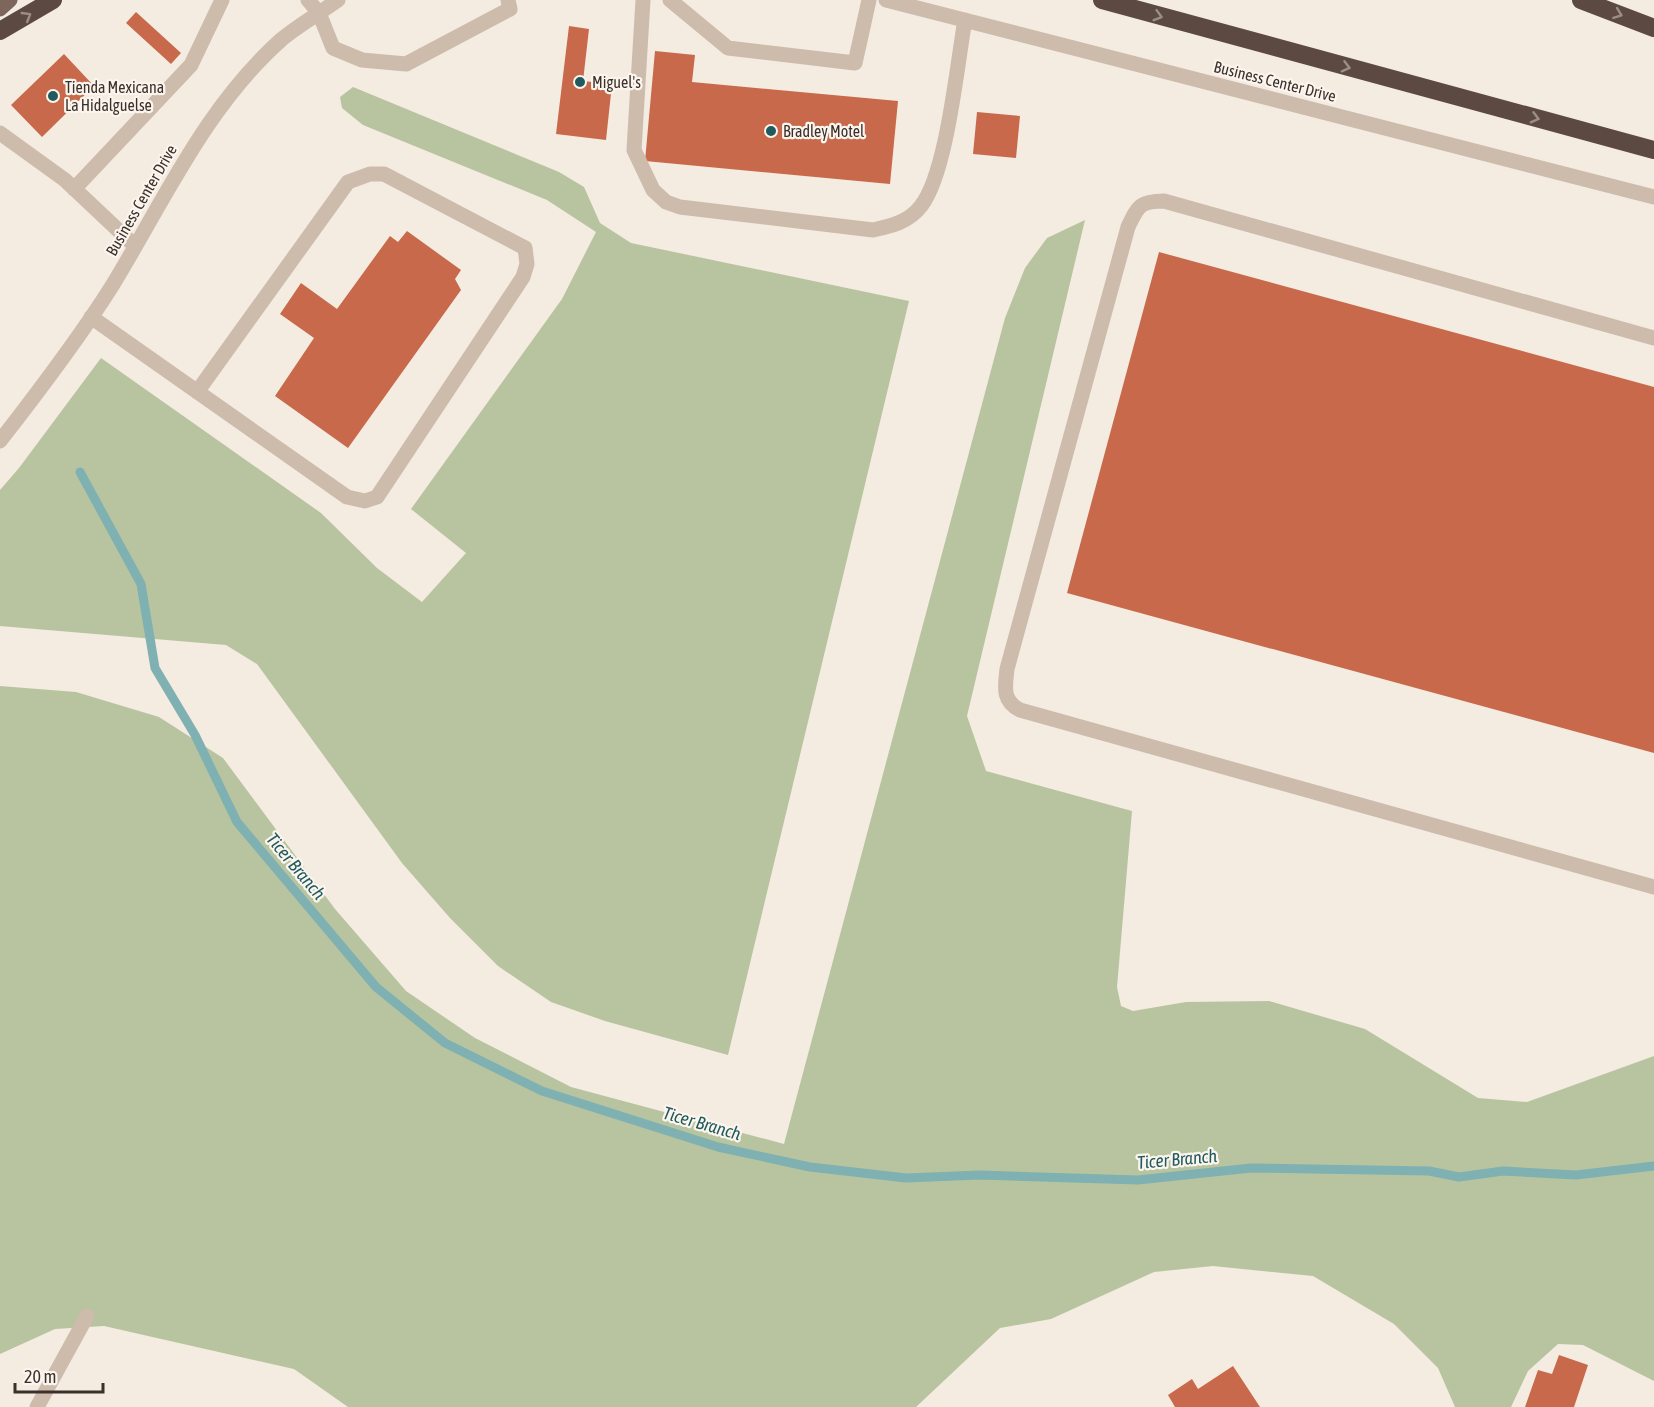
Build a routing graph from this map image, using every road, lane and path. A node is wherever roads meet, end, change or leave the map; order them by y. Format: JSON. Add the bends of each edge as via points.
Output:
{"nodes":[{"id":1,"x":10,"y":0,"type":"edge"},
{"id":2,"x":53,"y":0,"type":"edge"},
{"id":3,"x":222,"y":0,"type":"edge"},
{"id":4,"x":308,"y":0,"type":"edge"},
{"id":5,"x":338,"y":0,"type":"edge"},
{"id":6,"x":508,"y":0,"type":"edge"},
{"id":7,"x":643,"y":0,"type":"edge"},
{"id":8,"x":670,"y":0,"type":"edge"},
{"id":9,"x":869,"y":0,"type":"edge"},
{"id":10,"x":886,"y":0,"type":"edge"},
{"id":11,"x":1102,"y":0,"type":"edge"},
{"id":12,"x":1581,"y":0,"type":"edge"},
{"id":13,"x":0,"y":9,"type":"edge"},
{"id":14,"x":319,"y":13,"type":"junction"},
{"id":15,"x":965,"y":20,"type":"junction"},
{"id":16,"x":1654,"y":28,"type":"edge"},
{"id":17,"x":0,"y":32,"type":"edge"},
{"id":18,"x":0,"y":133,"type":"edge"},
{"id":19,"x":1654,"y":150,"type":"edge"},
{"id":20,"x":74,"y":189,"type":"junction"},
{"id":21,"x":1654,"y":197,"type":"edge"},
{"id":22,"x":135,"y":246,"type":"junction"},
{"id":23,"x":91,"y":317,"type":"junction"},
{"id":24,"x":1654,"y":338,"type":"edge"},
{"id":25,"x":197,"y":392,"type":"junction"},
{"id":26,"x":0,"y":441,"type":"edge"},
{"id":27,"x":1654,"y":887,"type":"edge"},
{"id":28,"x":87,"y":1316,"type":"dead end"},
{"id":29,"x":36,"y":1407,"type":"edge"}],
"edges":[{"from":1,"to":13,"type":"main road"},
{"from":17,"to":2,"type":"highway","one_way":true},
{"from":3,"to":20,"type":"street","via":[[191,65]]},
{"from":4,"to":14,"type":"street"},
{"from":5,"to":14,"type":"street","name":"Business Center Drive"},
{"from":6,"to":14,"type":"street","via":[[510,9],[406,64],[362,60],[333,48]]},
{"from":7,"to":15,"type":"street","via":[[634,150],[652,190],[680,207],[873,230],[909,217],[930,192],[939,168]]},
{"from":8,"to":9,"type":"street","via":[[728,48],[855,63]]},
{"from":10,"to":15,"type":"street","name":"Business Center Drive"},
{"from":11,"to":19,"type":"highway","one_way":true},
{"from":12,"to":16,"type":"highway","one_way":true},
{"from":14,"to":22,"type":"street","name":"Business Center Drive","via":[[283,39],[220,106]]},
{"from":15,"to":21,"type":"street","name":"Business Center Drive"},
{"from":18,"to":20,"type":"street"},
{"from":20,"to":22,"type":"street"},
{"from":22,"to":23,"type":"street","name":"Business Center Drive"},
{"from":23,"to":25,"type":"street"},
{"from":23,"to":26,"type":"street","name":"Business Center Drive"},
{"from":24,"to":27,"type":"street","via":[[1164,201],[1148,201],[1137,208],[1128,227],[1010,658],[1005,693],[1010,705],[1020,710]]},
{"from":25,"to":25,"type":"street","via":[[346,497],[365,501],[377,497],[523,277],[527,264],[525,248],[384,174],[370,174],[348,182]]},
{"from":28,"to":29,"type":"street"}]}
